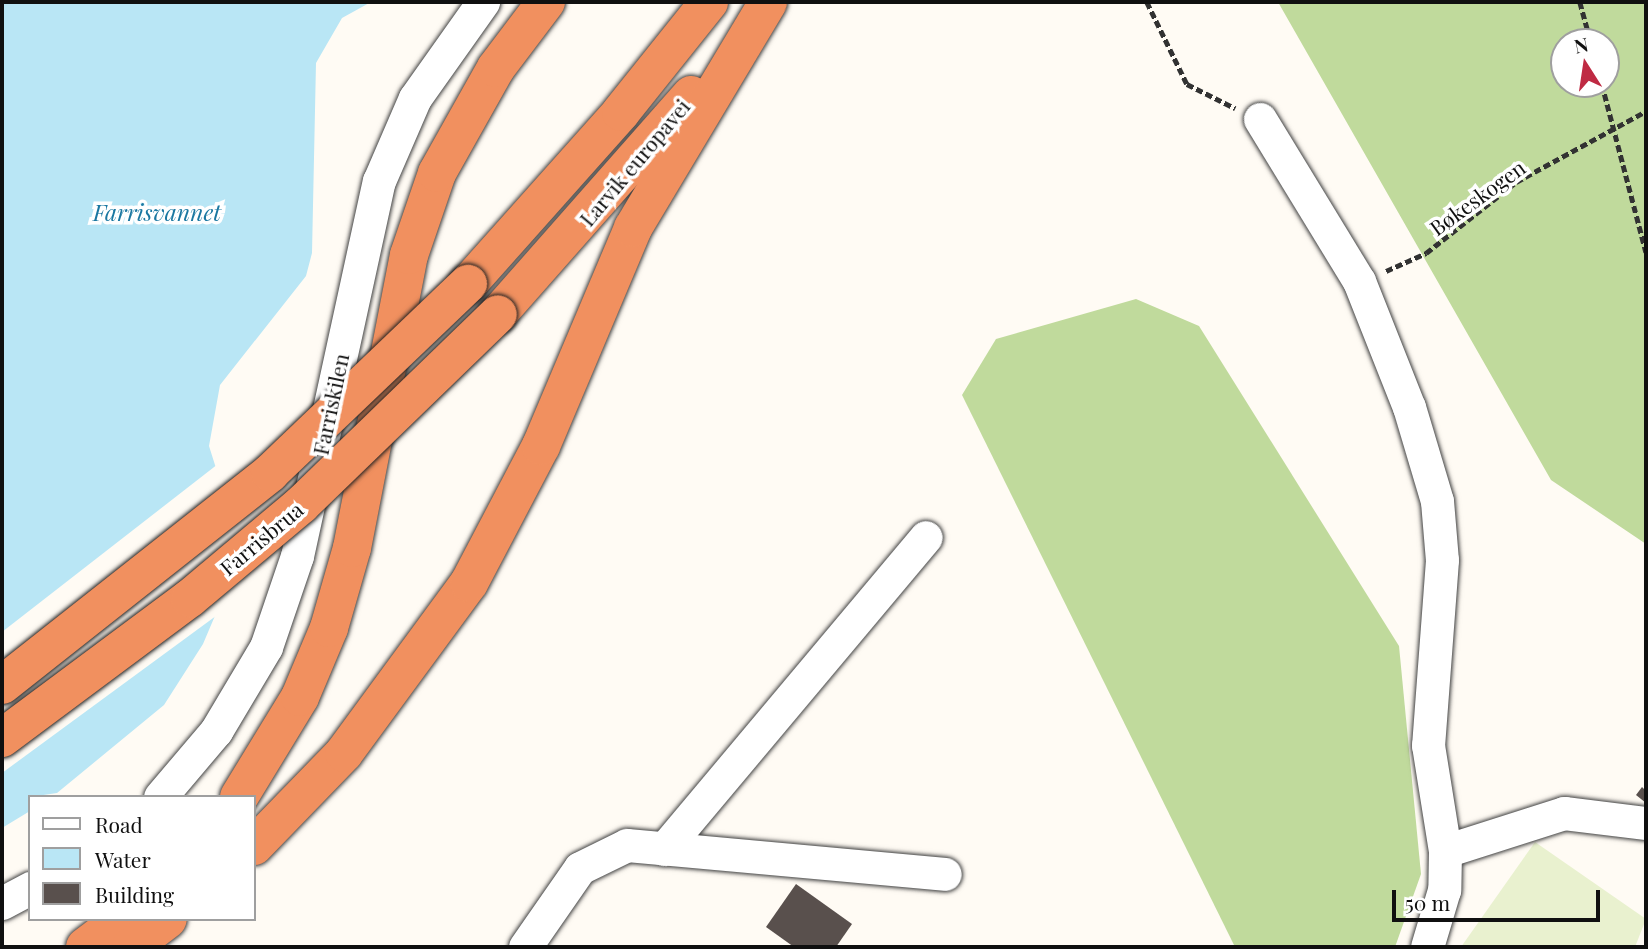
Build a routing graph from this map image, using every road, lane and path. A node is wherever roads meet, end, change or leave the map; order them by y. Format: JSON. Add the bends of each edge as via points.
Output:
{"nodes":[{"id":1,"x":483,"y":2,"type":"edge"},
{"id":2,"x":546,"y":2,"type":"edge"},
{"id":3,"x":709,"y":2,"type":"edge"},
{"id":4,"x":762,"y":2,"type":"edge"},
{"id":5,"x":768,"y":2,"type":"edge"},
{"id":6,"x":1147,"y":2,"type":"edge"},
{"id":7,"x":1580,"y":2,"type":"edge"},
{"id":8,"x":1587,"y":28,"type":"edge"},
{"id":9,"x":1606,"y":98,"type":"edge"},
{"id":10,"x":1646,"y":111,"type":"edge"},
{"id":11,"x":1260,"y":119,"type":"joint"},
{"id":12,"x":1615,"y":134,"type":"junction"},
{"id":13,"x":1646,"y":252,"type":"edge"},
{"id":14,"x":1359,"y":281,"type":"junction"},
{"id":15,"x":468,"y":284,"type":"joint"},
{"id":16,"x":498,"y":314,"type":"joint"},
{"id":17,"x":926,"y":537,"type":"dead end"},
{"id":18,"x":2,"y":685,"type":"edge"},
{"id":19,"x":2,"y":737,"type":"edge"},
{"id":20,"x":162,"y":795,"type":"edge"},
{"id":21,"x":240,"y":795,"type":"edge"},
{"id":22,"x":1646,"y":823,"type":"edge"},
{"id":23,"x":1443,"y":836,"type":"junction"},
{"id":24,"x":256,"y":844,"type":"edge"},
{"id":25,"x":664,"y":849,"type":"junction"},
{"id":26,"x":945,"y":874,"type":"dead end"},
{"id":27,"x":28,"y":889,"type":"edge"},
{"id":28,"x":2,"y":903,"type":"edge"},
{"id":29,"x":119,"y":921,"type":"edge"},
{"id":30,"x":165,"y":921,"type":"edge"},
{"id":31,"x":85,"y":947,"type":"edge"},
{"id":32,"x":131,"y":947,"type":"edge"},
{"id":33,"x":525,"y":947,"type":"edge"},
{"id":34,"x":1427,"y":947,"type":"edge"}],
"edges":[{"from":1,"to":20,"type":"street","name":"Farriskilen","via":[[415,98],[379,181],[297,556],[270,637],[216,731]]},
{"from":2,"to":21,"type":"highway","via":[[496,68],[437,173],[409,255],[352,548],[329,628],[300,697]]},
{"from":3,"to":15,"type":"highway","name":"Larvik europavei","via":[[621,113]]},
{"from":4,"to":16,"type":"highway","name":"Larvik europavei","via":[[656,139]]},
{"from":5,"to":24,"type":"highway","via":[[633,228],[541,446],[469,583],[344,753]]},
{"from":6,"to":11,"type":"path","via":[[1155,30],[1187,84]]},
{"from":7,"to":8,"type":"path"},
{"from":9,"to":12,"type":"path"},
{"from":10,"to":12,"type":"path","name":"Bøkeskogen"},
{"from":11,"to":14,"type":"street"},
{"from":12,"to":13,"type":"path"},
{"from":12,"to":14,"type":"path","name":"Bøkeskogen","via":[[1516,182],[1426,253]]},
{"from":14,"to":23,"type":"street","via":[[1409,407],[1437,501],[1442,560],[1428,745]]},
{"from":15,"to":18,"type":"highway","name":"Farrisbrua","bridge":true,"via":[[270,473]]},
{"from":16,"to":19,"type":"highway","name":"Farrisbrua","bridge":true,"via":[[301,505],[180,606]]},
{"from":17,"to":25,"type":"street"},
{"from":22,"to":23,"type":"street","via":[[1564,813]]},
{"from":23,"to":34,"type":"street","via":[[1444,890]]},
{"from":25,"to":26,"type":"street"},
{"from":25,"to":33,"type":"street","via":[[627,845],[594,856],[563,888]]},
{"from":27,"to":28,"type":"street"},
{"from":29,"to":31,"type":"highway"},
{"from":30,"to":32,"type":"highway"}]}
